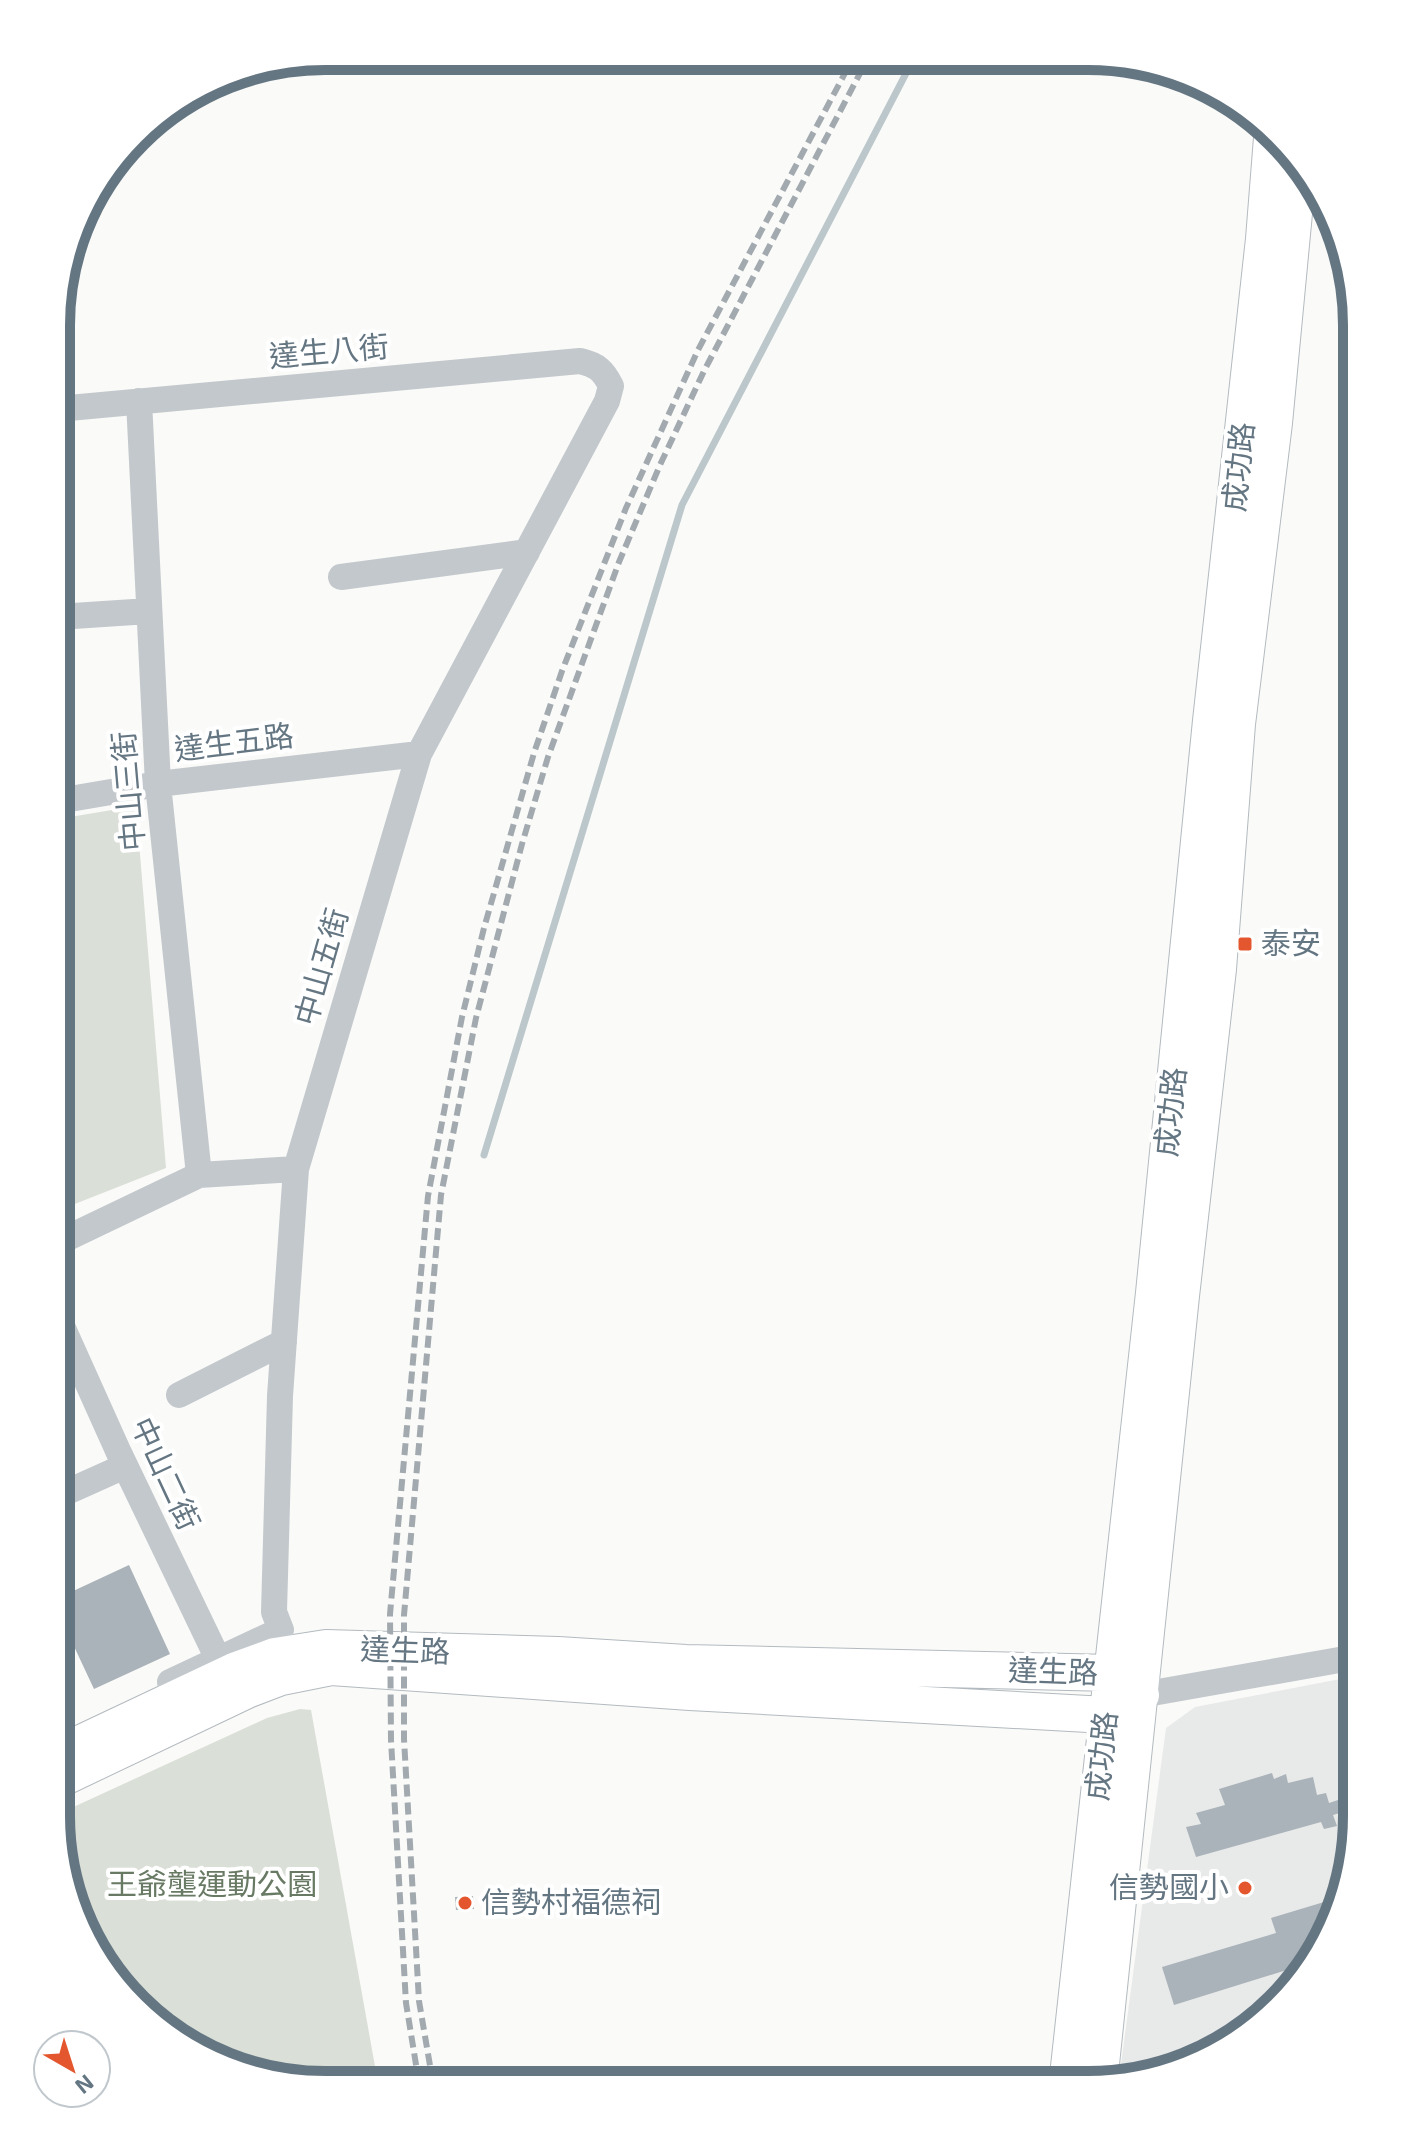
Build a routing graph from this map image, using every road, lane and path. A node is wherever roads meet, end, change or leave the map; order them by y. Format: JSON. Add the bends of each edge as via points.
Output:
{"nodes":[{"id":1,"x":1271,"y":149,"type":"edge"},
{"id":2,"x":1297,"y":180,"type":"edge"},
{"id":3,"x":603,"y":372,"type":"joint"},
{"id":4,"x":139,"y":401,"type":"junction"},
{"id":5,"x":70,"y":408,"type":"edge"},
{"id":6,"x":527,"y":552,"type":"junction"},
{"id":7,"x":341,"y":577,"type":"dead end"},
{"id":8,"x":149,"y":611,"type":"junction"},
{"id":9,"x":70,"y":616,"type":"edge"},
{"id":10,"x":419,"y":754,"type":"junction"},
{"id":11,"x":158,"y":784,"type":"junction"},
{"id":12,"x":70,"y":799,"type":"edge"},
{"id":13,"x":296,"y":1169,"type":"junction"},
{"id":14,"x":199,"y":1175,"type":"junction"},
{"id":15,"x":70,"y":1237,"type":"edge"},
{"id":16,"x":1167,"y":1294,"type":"junction"},
{"id":17,"x":284,"y":1342,"type":"junction"},
{"id":18,"x":70,"y":1344,"type":"edge"},
{"id":19,"x":179,"y":1395,"type":"dead end"},
{"id":20,"x":125,"y":1466,"type":"junction"},
{"id":21,"x":70,"y":1491,"type":"edge"},
{"id":22,"x":218,"y":1659,"type":"junction"},
{"id":23,"x":1342,"y":1659,"type":"edge"},
{"id":24,"x":1111,"y":1673,"type":"junction"},
{"id":25,"x":1141,"y":1695,"type":"junction"},
{"id":26,"x":1106,"y":1715,"type":"junction"},
{"id":27,"x":70,"y":1728,"type":"edge"},
{"id":28,"x":70,"y":1748,"type":"edge"},
{"id":29,"x":70,"y":1774,"type":"edge"},
{"id":30,"x":1100,"y":2070,"type":"edge"},
{"id":31,"x":1068,"y":2071,"type":"edge"}],
"edges":[{"from":1,"to":16,"type":"street","name":"成功路","via":[[1211,721]]},
{"from":2,"to":16,"type":"street","name":"成功路","via":[[1237,724],[1218,969]]},
{"from":3,"to":4,"type":"street","name":"達生八街","via":[[580,361]]},
{"from":3,"to":6,"type":"street","name":"中山五街","via":[[611,386],[607,401]]},
{"from":4,"to":5,"type":"street","name":"達生八街"},
{"from":4,"to":8,"type":"street","name":"中山三街"},
{"from":6,"to":7,"type":"street"},
{"from":6,"to":10,"type":"street","name":"中山五街"},
{"from":8,"to":9,"type":"street"},
{"from":8,"to":11,"type":"street","name":"中山三街"},
{"from":10,"to":11,"type":"street","name":"達生五路"},
{"from":10,"to":13,"type":"street","name":"中山五街"},
{"from":11,"to":12,"type":"street","name":"達生五路"},
{"from":11,"to":14,"type":"street","name":"中山三街"},
{"from":13,"to":14,"type":"street"},
{"from":13,"to":17,"type":"street","name":"中山五街"},
{"from":14,"to":15,"type":"street"},
{"from":16,"to":24,"type":"street","name":"成功路"},
{"from":16,"to":25,"type":"street","name":"成功路"},
{"from":17,"to":19,"type":"street"},
{"from":17,"to":22,"type":"street","name":"中山五街","via":[[274,1612],[281,1630]]},
{"from":18,"to":20,"type":"street","name":"中山二街"},
{"from":20,"to":21,"type":"street"},
{"from":20,"to":22,"type":"street","name":"中山二街"},
{"from":22,"to":27,"type":"street"},
{"from":23,"to":25,"type":"street"},
{"from":24,"to":25,"type":"street","name":"達生路"},
{"from":24,"to":26,"type":"street","name":"成功路"},
{"from":24,"to":28,"type":"street","name":"達生路","via":[[326,1648],[275,1656],[234,1671]]},
{"from":25,"to":26,"type":"street","name":"達生路"},
{"from":25,"to":30,"type":"street","name":"成功路"},
{"from":26,"to":29,"type":"street","name":"達生路","via":[[331,1667],[247,1690]]},
{"from":26,"to":31,"type":"street","name":"成功路"}]}
